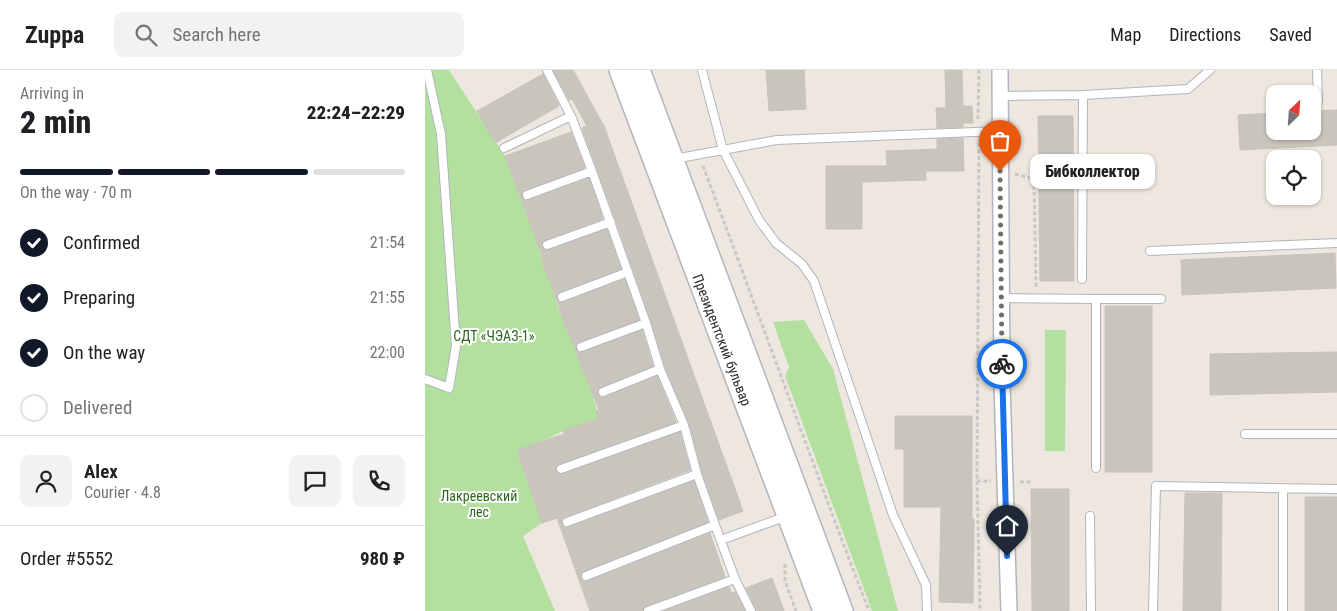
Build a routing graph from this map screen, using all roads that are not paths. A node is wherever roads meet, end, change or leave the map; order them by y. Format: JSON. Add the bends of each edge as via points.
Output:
{"nodes":[{"id":1,"x":427,"y":70,"type":"edge"},
{"id":2,"x":547,"y":70,"type":"edge"},
{"id":3,"x":619,"y":70,"type":"edge"},
{"id":4,"x":639,"y":70,"type":"edge"},
{"id":5,"x":702,"y":70,"type":"edge"},
{"id":6,"x":1000,"y":70,"type":"edge"},
{"id":7,"x":1210,"y":70,"type":"edge"},
{"id":8,"x":1317,"y":70,"type":"edge"},
{"id":9,"x":1317,"y":85,"type":"edge"},
{"id":10,"x":1083,"y":95,"type":"junction"},
{"id":11,"x":1000,"y":96,"type":"junction"},
{"id":12,"x":571,"y":116,"type":"junction"},
{"id":13,"x":1000,"y":131,"type":"junction"},
{"id":14,"x":504,"y":148,"type":"dead end"},
{"id":15,"x":723,"y":150,"type":"junction"},
{"id":16,"x":673,"y":159,"type":"junction"},
{"id":17,"x":592,"y":170,"type":"junction"},
{"id":18,"x":527,"y":195,"type":"dead end"},
{"id":19,"x":611,"y":222,"type":"junction"},
{"id":20,"x":1337,"y":243,"type":"edge"},
{"id":21,"x":547,"y":245,"type":"dead end"},
{"id":22,"x":1150,"y":251,"type":"dead end"},
{"id":23,"x":628,"y":272,"type":"junction"},
{"id":24,"x":1082,"y":279,"type":"dead end"},
{"id":25,"x":562,"y":297,"type":"dead end"},
{"id":26,"x":1001,"y":298,"type":"junction"},
{"id":27,"x":1096,"y":299,"type":"junction"},
{"id":28,"x":1161,"y":299,"type":"dead end"},
{"id":29,"x":646,"y":323,"type":"junction"},
{"id":30,"x":581,"y":346,"type":"dead end"},
{"id":31,"x":660,"y":369,"type":"junction"},
{"id":32,"x":425,"y":379,"type":"edge"},
{"id":33,"x":603,"y":392,"type":"dead end"},
{"id":34,"x":684,"y":425,"type":"junction"},
{"id":35,"x":1245,"y":434,"type":"dead end"},
{"id":36,"x":1337,"y":434,"type":"edge"},
{"id":37,"x":1096,"y":468,"type":"dead end"},
{"id":38,"x":561,"y":469,"type":"dead end"},
{"id":39,"x":697,"y":474,"type":"junction"},
{"id":40,"x":1283,"y":488,"type":"junction"},
{"id":41,"x":1337,"y":489,"type":"edge"},
{"id":42,"x":789,"y":516,"type":"junction"},
{"id":43,"x":1090,"y":516,"type":"dead end"},
{"id":44,"x":567,"y":522,"type":"dead end"},
{"id":45,"x":715,"y":525,"type":"junction"},
{"id":46,"x":721,"y":540,"type":"junction"},
{"id":47,"x":586,"y":576,"type":"dead end"},
{"id":48,"x":735,"y":578,"type":"junction"},
{"id":49,"x":648,"y":611,"type":"edge"},
{"id":50,"x":751,"y":611,"type":"edge"},
{"id":51,"x":824,"y":611,"type":"edge"},
{"id":52,"x":843,"y":611,"type":"edge"},
{"id":53,"x":927,"y":611,"type":"edge"},
{"id":54,"x":1009,"y":611,"type":"edge"},
{"id":55,"x":1091,"y":611,"type":"edge"},
{"id":56,"x":1153,"y":611,"type":"edge"},
{"id":57,"x":1283,"y":611,"type":"edge"}],
"edges":[{"from":1,"to":32,"type":"lane","via":[[441,134],[456,346],[449,388]]},
{"from":2,"to":12,"type":"lane"},
{"from":3,"to":42,"type":"main road","name":"Президентский бульвар"},
{"from":4,"to":16,"type":"main road","name":"Президентский бульвар"},
{"from":5,"to":15,"type":"lane"},
{"from":6,"to":11,"type":"street"},
{"from":7,"to":10,"type":"lane","via":[[1188,89]]},
{"from":8,"to":9,"type":"lane"},
{"from":10,"to":11,"type":"lane"},
{"from":10,"to":24,"type":"lane"},
{"from":11,"to":13,"type":"street"},
{"from":12,"to":14,"type":"lane"},
{"from":12,"to":17,"type":"lane"},
{"from":13,"to":15,"type":"lane","via":[[777,140]]},
{"from":13,"to":26,"type":"street"},
{"from":15,"to":16,"type":"lane"},
{"from":15,"to":53,"type":"lane","via":[[759,220],[776,243],[802,264],[814,281],[893,515],[926,585]]},
{"from":16,"to":52,"type":"main road","name":"Президентский бульвар"},
{"from":17,"to":18,"type":"lane"},
{"from":17,"to":19,"type":"lane"},
{"from":19,"to":21,"type":"lane"},
{"from":19,"to":23,"type":"lane"},
{"from":20,"to":22,"type":"lane"},
{"from":23,"to":25,"type":"lane"},
{"from":23,"to":29,"type":"lane"},
{"from":26,"to":27,"type":"lane"},
{"from":26,"to":54,"type":"street"},
{"from":27,"to":28,"type":"lane"},
{"from":27,"to":37,"type":"lane"},
{"from":29,"to":30,"type":"lane"},
{"from":29,"to":31,"type":"lane"},
{"from":31,"to":33,"type":"lane"},
{"from":31,"to":34,"type":"lane"},
{"from":34,"to":38,"type":"lane"},
{"from":34,"to":39,"type":"lane"},
{"from":35,"to":36,"type":"lane"},
{"from":39,"to":44,"type":"lane"},
{"from":39,"to":45,"type":"lane"},
{"from":40,"to":41,"type":"lane"},
{"from":40,"to":56,"type":"lane","via":[[1156,486]]},
{"from":40,"to":57,"type":"lane"},
{"from":42,"to":46,"type":"lane"},
{"from":42,"to":51,"type":"main road","name":"Президентский бульвар"},
{"from":43,"to":55,"type":"lane"},
{"from":45,"to":46,"type":"lane"},
{"from":45,"to":47,"type":"lane"},
{"from":46,"to":48,"type":"lane"},
{"from":48,"to":49,"type":"lane"},
{"from":48,"to":50,"type":"lane"}]}
